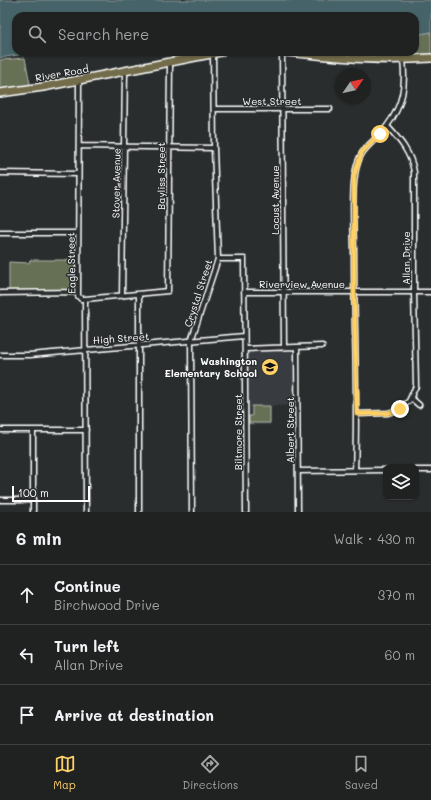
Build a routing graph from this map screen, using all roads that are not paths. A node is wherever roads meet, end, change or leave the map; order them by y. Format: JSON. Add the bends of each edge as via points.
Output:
{"nodes":[{"id":1,"x":202,"y":56,"type":"edge"},
{"id":2,"x":213,"y":56,"type":"edge"},
{"id":3,"x":283,"y":56,"type":"edge"},
{"id":4,"x":318,"y":56,"type":"edge"},
{"id":5,"x":431,"y":58,"type":"edge"},
{"id":6,"x":403,"y":60,"type":"junction"},
{"id":7,"x":170,"y":62,"type":"junction"},
{"id":8,"x":125,"y":71,"type":"junction"},
{"id":9,"x":79,"y":80,"type":"junction"},
{"id":10,"x":0,"y":93,"type":"edge"},
{"id":11,"x":215,"y":109,"type":"junction"},
{"id":12,"x":282,"y":109,"type":"junction"},
{"id":13,"x":330,"y":110,"type":"dead end"},
{"id":14,"x":387,"y":126,"type":"junction"},
{"id":15,"x":79,"y":146,"type":"junction"},
{"id":16,"x":124,"y":146,"type":"junction"},
{"id":17,"x":169,"y":147,"type":"junction"},
{"id":18,"x":214,"y":148,"type":"junction"},
{"id":19,"x":0,"y":173,"type":"edge"},
{"id":20,"x":78,"y":174,"type":"junction"},
{"id":21,"x":78,"y":233,"type":"junction"},
{"id":22,"x":0,"y":234,"type":"edge"},
{"id":23,"x":218,"y":259,"type":"junction"},
{"id":24,"x":77,"y":292,"type":"junction"},
{"id":25,"x":244,"y":292,"type":"junction"},
{"id":26,"x":354,"y":292,"type":"junction"},
{"id":27,"x":414,"y":292,"type":"junction"},
{"id":28,"x":431,"y":292,"type":"edge"},
{"id":29,"x":0,"y":293,"type":"edge"},
{"id":30,"x":283,"y":293,"type":"junction"},
{"id":31,"x":139,"y":294,"type":"junction"},
{"id":32,"x":122,"y":296,"type":"junction"},
{"id":33,"x":85,"y":299,"type":"junction"},
{"id":34,"x":244,"y":336,"type":"junction"},
{"id":35,"x":191,"y":341,"type":"junction"},
{"id":36,"x":138,"y":346,"type":"junction"},
{"id":37,"x":322,"y":346,"type":"dead end"},
{"id":38,"x":297,"y":347,"type":"junction"},
{"id":39,"x":245,"y":348,"type":"junction"},
{"id":40,"x":284,"y":348,"type":"junction"},
{"id":41,"x":85,"y":349,"type":"junction"},
{"id":42,"x":0,"y":355,"type":"edge"},
{"id":43,"x":411,"y":398,"type":"junction"},
{"id":44,"x":419,"y":405,"type":"dead end"},
{"id":45,"x":357,"y":414,"type":"junction"},
{"id":46,"x":0,"y":430,"type":"edge"},
{"id":47,"x":33,"y":430,"type":"junction"},
{"id":48,"x":86,"y":430,"type":"junction"},
{"id":49,"x":298,"y":470,"type":"junction"},
{"id":50,"x":355,"y":470,"type":"junction"},
{"id":51,"x":383,"y":470,"type":"edge"},
{"id":52,"x":419,"y":470,"type":"edge"},
{"id":53,"x":431,"y":470,"type":"edge"},
{"id":54,"x":0,"y":500,"type":"edge"},
{"id":55,"x":33,"y":500,"type":"junction"},
{"id":56,"x":33,"y":512,"type":"edge"},
{"id":57,"x":86,"y":512,"type":"edge"},
{"id":58,"x":139,"y":512,"type":"edge"},
{"id":59,"x":192,"y":512,"type":"edge"},
{"id":60,"x":246,"y":512,"type":"edge"},
{"id":61,"x":298,"y":512,"type":"edge"}],
"edges":[{"from":1,"to":7,"type":"main road","name":"River Road"},
{"from":2,"to":11,"type":"street","name":"Crystal Street"},
{"from":3,"to":12,"type":"street","name":"Locust Avenue"},
{"from":4,"to":6,"type":"main road","via":[[354,60]]},
{"from":5,"to":6,"type":"main road"},
{"from":6,"to":14,"type":"street","via":[[403,97],[396,114]]},
{"from":7,"to":8,"type":"main road","name":"River Road"},
{"from":7,"to":17,"type":"street","name":"Bayliss Street"},
{"from":8,"to":9,"type":"main road","name":"River Road"},
{"from":8,"to":16,"type":"street","name":"Stover Avenue"},
{"from":9,"to":10,"type":"main road","name":"River Road"},
{"from":9,"to":15,"type":"street","name":"Eagle Street"},
{"from":11,"to":12,"type":"street","name":"West Street"},
{"from":11,"to":18,"type":"street","name":"Crystal Street"},
{"from":12,"to":13,"type":"street","name":"West Street"},
{"from":12,"to":30,"type":"street","name":"Locust Avenue"},
{"from":14,"to":26,"type":"street","via":[[362,152],[354,176]]},
{"from":14,"to":27,"type":"street","name":"Allan Drive","via":[[405,146],[413,165]]},
{"from":15,"to":16,"type":"street"},
{"from":15,"to":20,"type":"street","name":"Eagle Street"},
{"from":16,"to":17,"type":"street"},
{"from":16,"to":32,"type":"street","name":"Stover Avenue"},
{"from":17,"to":18,"type":"street"},
{"from":17,"to":31,"type":"street","name":"Bayliss Street","via":[[168,291]]},
{"from":18,"to":23,"type":"street","name":"Crystal Street"},
{"from":19,"to":20,"type":"street"},
{"from":20,"to":21,"type":"street","name":"Eagle Street"},
{"from":21,"to":22,"type":"street"},
{"from":21,"to":24,"type":"street","name":"Eagle Street"},
{"from":23,"to":25,"type":"street","name":"Biltmore Street","via":[[244,259]]},
{"from":23,"to":35,"type":"street","name":"Crystal Street"},
{"from":24,"to":29,"type":"street"},
{"from":24,"to":33,"type":"street","name":"Eagle Street","via":[[81,299]]},
{"from":25,"to":30,"type":"street","name":"Riverview Avenue"},
{"from":25,"to":34,"type":"street","name":"Biltmore Street"},
{"from":26,"to":27,"type":"street","name":"Riverview Avenue"},
{"from":26,"to":30,"type":"street","name":"Riverview Avenue"},
{"from":26,"to":45,"type":"street"},
{"from":27,"to":28,"type":"street","name":"Riverview Avenue"},
{"from":27,"to":43,"type":"street","name":"Allan Drive","via":[[416,386]]},
{"from":30,"to":40,"type":"street","name":"Locust Avenue"},
{"from":31,"to":32,"type":"street"},
{"from":31,"to":36,"type":"street"},
{"from":32,"to":33,"type":"street"},
{"from":33,"to":41,"type":"street","name":"Eagle Street"},
{"from":34,"to":35,"type":"street","name":"High Street"},
{"from":34,"to":39,"type":"street","name":"Biltmore Street"},
{"from":35,"to":36,"type":"street","name":"High Street"},
{"from":35,"to":59,"type":"street","name":"Crystal Street"},
{"from":36,"to":41,"type":"street","name":"High Street"},
{"from":36,"to":58,"type":"street"},
{"from":37,"to":38,"type":"street"},
{"from":38,"to":40,"type":"street"},
{"from":38,"to":49,"type":"street","name":"Albert Street"},
{"from":39,"to":40,"type":"street"},
{"from":39,"to":60,"type":"street","name":"Biltmore Street"},
{"from":41,"to":42,"type":"street","name":"High Street","via":[[30,355]]},
{"from":41,"to":48,"type":"street","name":"Eagle Street"},
{"from":43,"to":44,"type":"street"},
{"from":43,"to":45,"type":"street","via":[[395,411]]},
{"from":45,"to":50,"type":"street"},
{"from":46,"to":47,"type":"street"},
{"from":47,"to":48,"type":"street"},
{"from":47,"to":55,"type":"street"},
{"from":48,"to":57,"type":"street","name":"Eagle Street"},
{"from":49,"to":50,"type":"street"},
{"from":49,"to":61,"type":"street","name":"Albert Street"},
{"from":50,"to":51,"type":"street"},
{"from":52,"to":53,"type":"street"},
{"from":54,"to":55,"type":"street"},
{"from":55,"to":56,"type":"street"}]}
